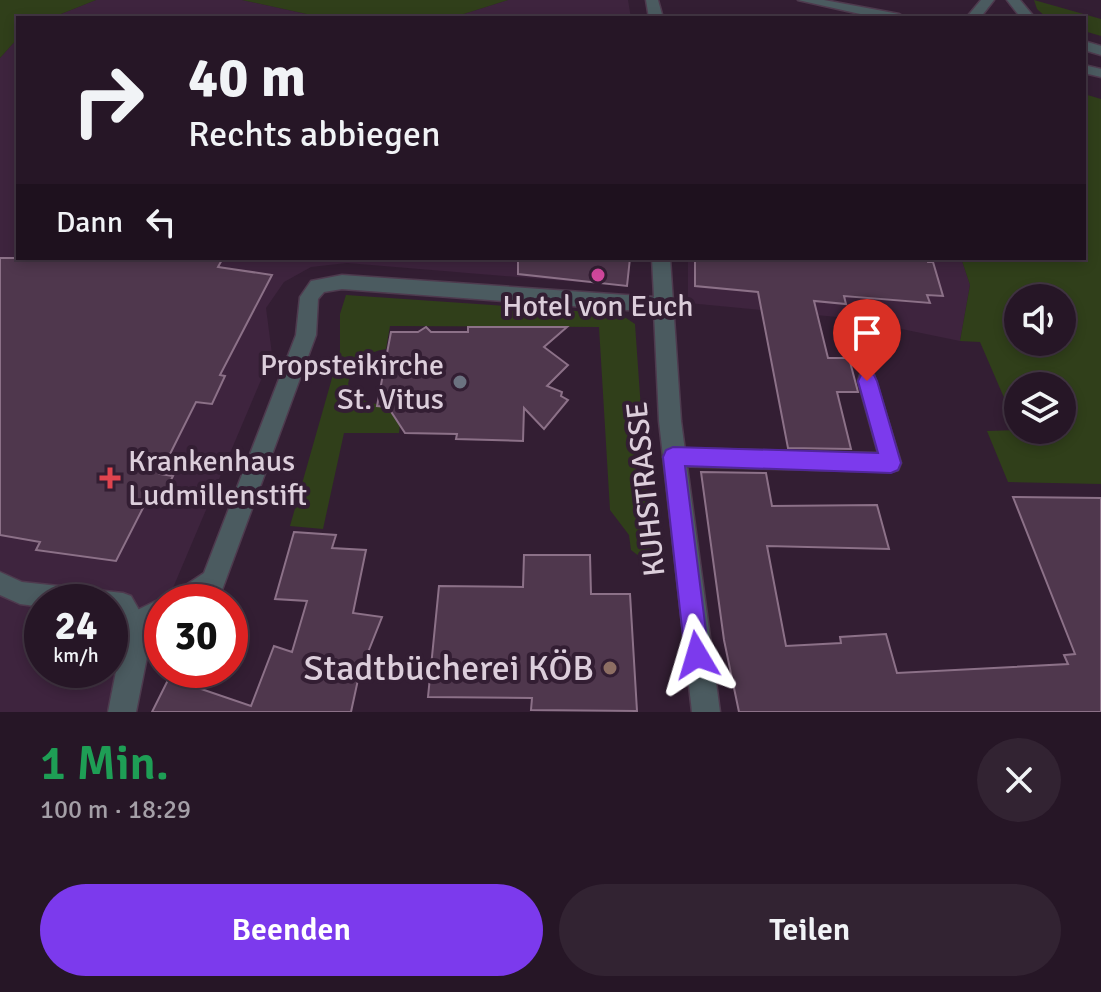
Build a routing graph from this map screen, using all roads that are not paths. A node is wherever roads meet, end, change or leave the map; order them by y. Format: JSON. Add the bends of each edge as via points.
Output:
{"nodes":[{"id":1,"x":804,"y":0,"type":"edge"},
{"id":2,"x":988,"y":0,"type":"edge"},
{"id":3,"x":1012,"y":0,"type":"edge"},
{"id":4,"x":866,"y":13,"type":"junction"},
{"id":5,"x":876,"y":16,"type":"edge"},
{"id":6,"x":886,"y":16,"type":"edge"},
{"id":7,"x":975,"y":16,"type":"edge"},
{"id":8,"x":1026,"y":16,"type":"edge"},
{"id":9,"x":661,"y":260,"type":"edge"},
{"id":10,"x":661,"y":305,"type":"junction"},
{"id":11,"x":867,"y":381,"type":"dead end"},
{"id":12,"x":673,"y":457,"type":"junction"},
{"id":13,"x":0,"y":583,"type":"edge"},
{"id":14,"x":209,"y":584,"type":"edge"},
{"id":15,"x":24,"y":593,"type":"edge"},
{"id":16,"x":128,"y":612,"type":"edge"},
{"id":17,"x":144,"y":620,"type":"edge"},
{"id":18,"x":136,"y":624,"type":"junction"},
{"id":19,"x":122,"y":712,"type":"edge"},
{"id":20,"x":706,"y":712,"type":"edge"}],
"edges":[{"from":1,"to":4,"type":"street"},
{"from":2,"to":7,"type":"street"},
{"from":3,"to":8,"type":"street"},
{"from":4,"to":5,"type":"street"},
{"from":4,"to":6,"type":"street"},
{"from":9,"to":10,"type":"street","name":"KUHSTRASSE"},
{"from":10,"to":12,"type":"street","name":"KUHSTRASSE"},
{"from":10,"to":14,"type":"street","via":[[342,282],[318,286],[309,297],[306,335]]},
{"from":11,"to":12,"type":"lane","via":[[891,463]]},
{"from":12,"to":20,"type":"street","name":"KUHSTRASSE"},
{"from":13,"to":15,"type":"lane"},
{"from":16,"to":18,"type":"lane"},
{"from":17,"to":18,"type":"street"},
{"from":18,"to":19,"type":"street"}]}
